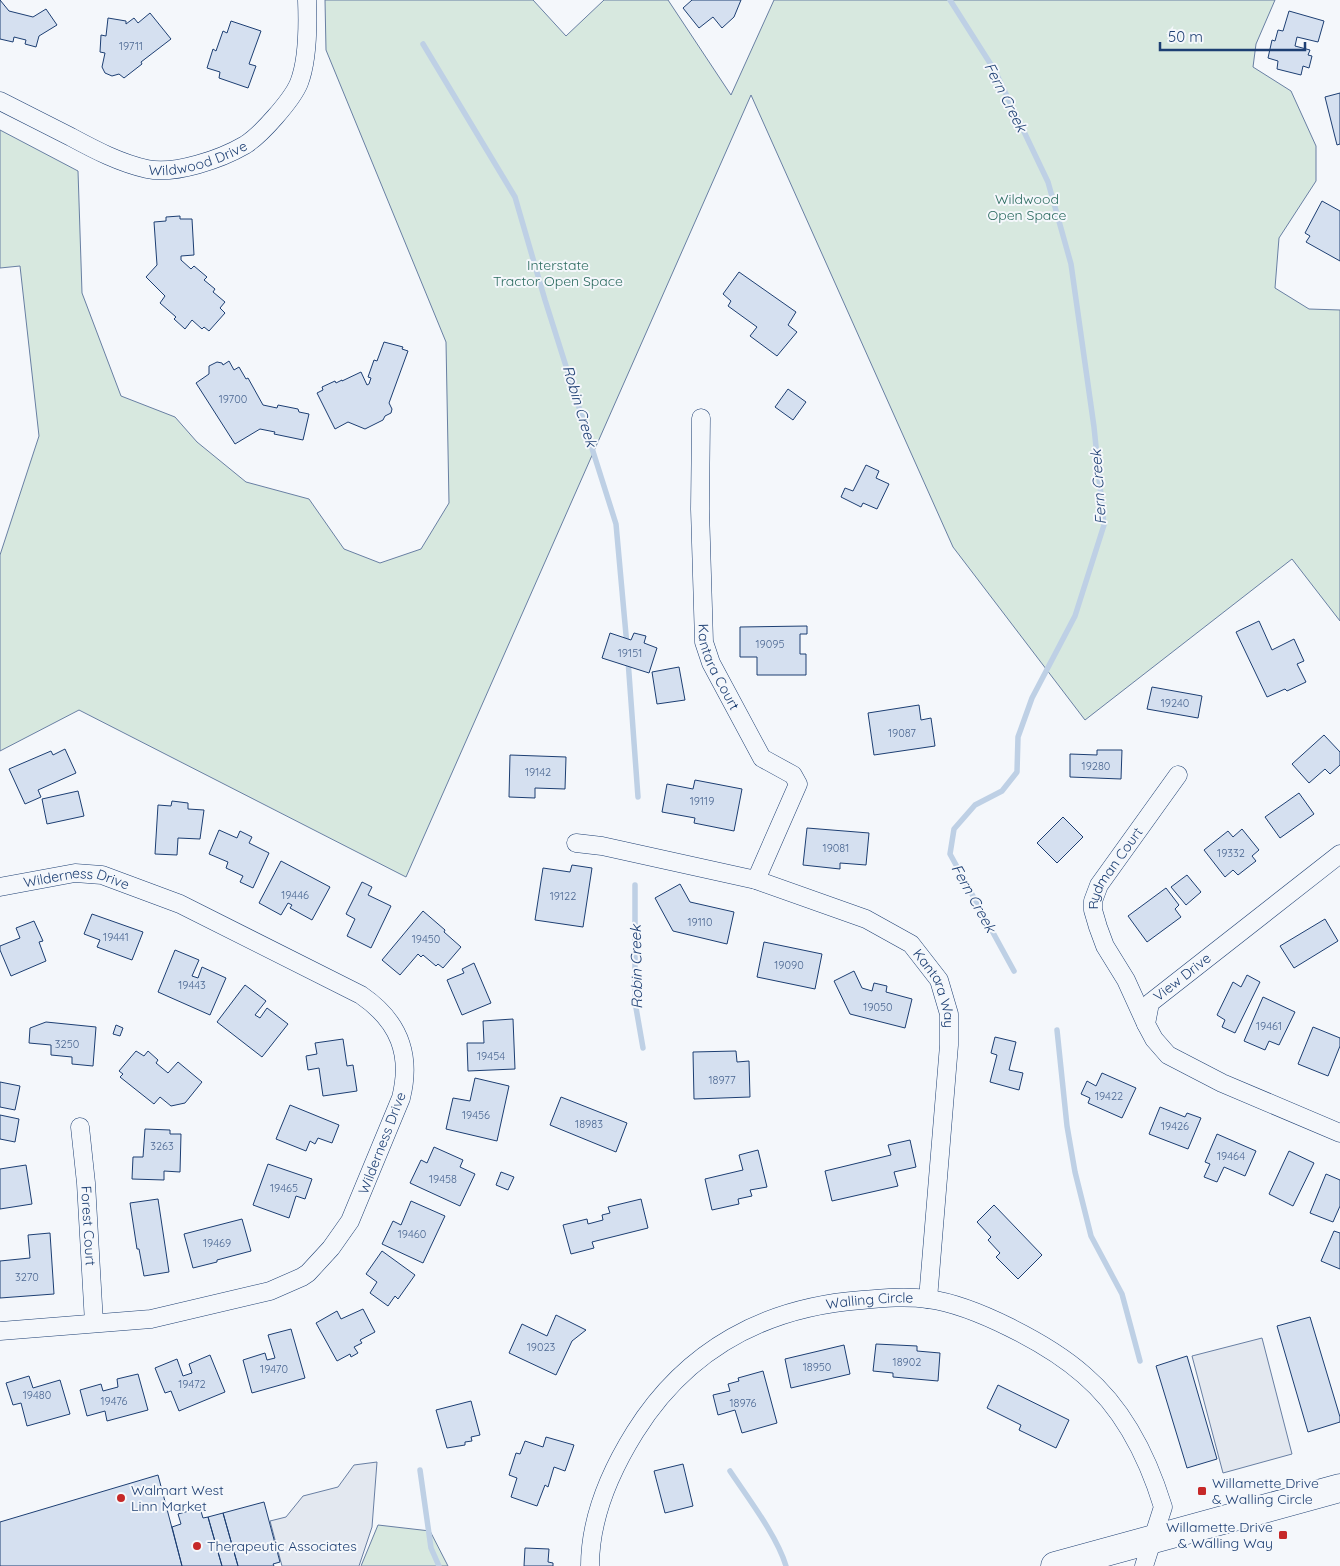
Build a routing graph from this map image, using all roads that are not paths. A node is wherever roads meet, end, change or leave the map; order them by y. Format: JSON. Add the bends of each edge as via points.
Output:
{"nodes":[{"id":1,"x":307,"y":0,"type":"edge"},
{"id":2,"x":0,"y":101,"type":"edge"},
{"id":3,"x":701,"y":418,"type":"dead end"},
{"id":4,"x":1178,"y":774,"type":"dead end"},
{"id":5,"x":576,"y":843,"type":"dead end"},
{"id":6,"x":1340,"y":854,"type":"edge"},
{"id":7,"x":756,"y":880,"type":"junction"},
{"id":8,"x":0,"y":887,"type":"edge"},
{"id":9,"x":1146,"y":1024,"type":"junction"},
{"id":10,"x":80,"y":1126,"type":"dead end"},
{"id":11,"x":1340,"y":1133,"type":"edge"},
{"id":12,"x":928,"y":1299,"type":"junction"},
{"id":13,"x":94,"y":1323,"type":"junction"},
{"id":14,"x":0,"y":1331,"type":"edge"},
{"id":15,"x":1340,"y":1488,"type":"edge"},
{"id":16,"x":1153,"y":1540,"type":"junction"},
{"id":17,"x":590,"y":1566,"type":"edge"},
{"id":18,"x":1055,"y":1566,"type":"edge"},
{"id":19,"x":1144,"y":1566,"type":"edge"}],
"edges":[{"from":1,"to":2,"type":"street","name":"Wildwood Drive","via":[[304,62],[299,84],[276,116],[246,144],[189,167],[167,171],[125,163]]},
{"from":3,"to":7,"type":"street","name":"Kantara Court","via":[[704,642],[711,663],[762,758],[793,775],[798,784]]},
{"from":4,"to":9,"type":"street","name":"Rydman Court","via":[[1099,885],[1093,901],[1106,946]]},
{"from":5,"to":7,"type":"street","name":"Kantara Way"},
{"from":6,"to":9,"type":"street","name":"View Drive","via":[[1150,1003]]},
{"from":7,"to":12,"type":"street","name":"Kantara Way","via":[[866,919],[911,944],[939,980],[949,1014],[949,1045]]},
{"from":8,"to":13,"type":"street","name":"Wilderness Drive","via":[[75,873],[102,875],[180,904],[361,995],[390,1022],[404,1054],[401,1098],[358,1205],[342,1234],[308,1273],[279,1288],[227,1302],[151,1319]]},
{"from":9,"to":11,"type":"street","via":[[1168,1055],[1222,1083]]},
{"from":10,"to":13,"type":"street","name":"Forest Court"},
{"from":12,"to":16,"type":"street","name":"Walling Circle","via":[[957,1306],[1014,1329],[1085,1376],[1126,1424],[1153,1474],[1163,1507]]},
{"from":12,"to":17,"type":"street","name":"Walling Circle","via":[[843,1301],[776,1317],[731,1337],[687,1370],[663,1393],[622,1453],[594,1526]]},
{"from":13,"to":14,"type":"street","name":"Wilderness Drive"},
{"from":15,"to":16,"type":"main road"},
{"from":16,"to":18,"type":"main road"},
{"from":16,"to":19,"type":"street","name":"Walling Circle"}]}
